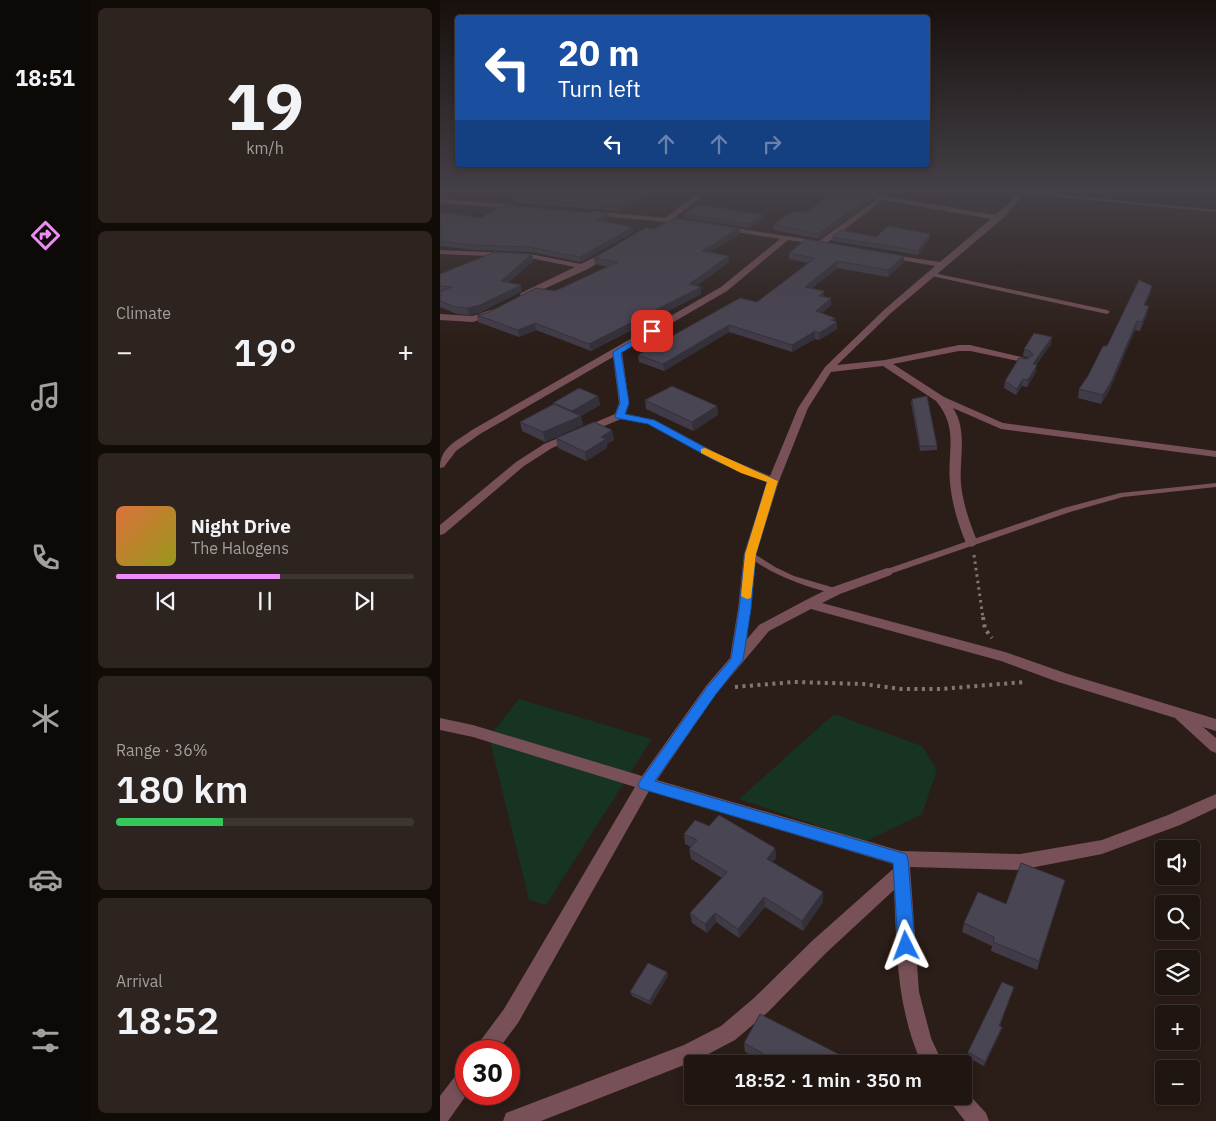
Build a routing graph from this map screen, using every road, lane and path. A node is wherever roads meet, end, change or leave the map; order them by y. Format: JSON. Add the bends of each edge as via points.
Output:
{"nodes":[{"id":1,"x":781,"y":241,"type":"edge"},
{"id":2,"x":808,"y":241,"type":"edge"},
{"id":3,"x":825,"y":241,"type":"edge"},
{"id":4,"x":970,"y":241,"type":"edge"},
{"id":5,"x":821,"y":244,"type":"junction"},
{"id":6,"x":830,"y":245,"type":"edge"},
{"id":7,"x":622,"y":246,"type":"edge"},
{"id":8,"x":440,"y":252,"type":"edge"},
{"id":9,"x":877,"y":253,"type":"edge"},
{"id":10,"x":942,"y":265,"type":"junction"},
{"id":11,"x":585,"y":267,"type":"junction"},
{"id":12,"x":929,"y":274,"type":"junction"},
{"id":13,"x":516,"y":300,"type":"edge"},
{"id":14,"x":500,"y":309,"type":"edge"},
{"id":15,"x":1107,"y":312,"type":"dead end"},
{"id":16,"x":440,"y":317,"type":"edge"},
{"id":17,"x":617,"y":352,"type":"junction"},
{"id":18,"x":1025,"y":362,"type":"edge"},
{"id":19,"x":885,"y":363,"type":"junction"},
{"id":20,"x":828,"y":369,"type":"junction"},
{"id":21,"x":940,"y":399,"type":"junction"},
{"id":22,"x":620,"y":416,"type":"junction"},
{"id":23,"x":452,"y":449,"type":"junction"},
{"id":24,"x":440,"y":451,"type":"edge"},
{"id":25,"x":1216,"y":454,"type":"edge"},
{"id":26,"x":440,"y":465,"type":"edge"},
{"id":27,"x":773,"y":481,"type":"junction"},
{"id":28,"x":1216,"y":485,"type":"edge"},
{"id":29,"x":440,"y":531,"type":"edge"},
{"id":30,"x":972,"y":542,"type":"junction"},
{"id":31,"x":750,"y":554,"type":"junction"},
{"id":32,"x":887,"y":572,"type":"joint"},
{"id":33,"x":835,"y":590,"type":"junction"},
{"id":34,"x":809,"y":604,"type":"junction"},
{"id":35,"x":1005,"y":657,"type":"junction"},
{"id":36,"x":737,"y":660,"type":"junction"},
{"id":37,"x":1063,"y":678,"type":"junction"},
{"id":38,"x":711,"y":690,"type":"junction"},
{"id":39,"x":1179,"y":713,"type":"junction"},
{"id":40,"x":440,"y":724,"type":"edge"},
{"id":41,"x":1216,"y":725,"type":"edge"},
{"id":42,"x":1216,"y":747,"type":"edge"},
{"id":43,"x":645,"y":784,"type":"junction"},
{"id":44,"x":1216,"y":801,"type":"edge"},
{"id":45,"x":901,"y":866,"type":"junction"},
{"id":46,"x":493,"y":1040,"type":"edge"},
{"id":47,"x":929,"y":1055,"type":"edge"},
{"id":48,"x":455,"y":1093,"type":"edge"},
{"id":49,"x":965,"y":1105,"type":"edge"},
{"id":50,"x":440,"y":1114,"type":"edge"},
{"id":51,"x":514,"y":1121,"type":"edge"},
{"id":52,"x":978,"y":1121,"type":"edge"}],
"edges":[{"from":1,"to":17,"type":"street","via":[[724,289]]},
{"from":2,"to":5,"type":"street"},
{"from":3,"to":5,"type":"street"},
{"from":4,"to":10,"type":"street"},
{"from":5,"to":6,"type":"street"},
{"from":7,"to":11,"type":"street"},
{"from":8,"to":11,"type":"street","via":[[523,256]]},
{"from":9,"to":10,"type":"street"},
{"from":10,"to":12,"type":"street"},
{"from":11,"to":13,"type":"street"},
{"from":12,"to":15,"type":"lane"},
{"from":12,"to":20,"type":"street"},
{"from":14,"to":16,"type":"street","via":[[473,319]]},
{"from":17,"to":22,"type":"street","via":[[624,403]]},
{"from":17,"to":23,"type":"street"},
{"from":18,"to":19,"type":"street","via":[[959,348]]},
{"from":19,"to":20,"type":"street"},
{"from":19,"to":21,"type":"street"},
{"from":20,"to":27,"type":"street","via":[[803,408]]},
{"from":21,"to":25,"type":"street","via":[[1001,426]]},
{"from":21,"to":30,"type":"street","via":[[953,418],[956,430],[957,494]]},
{"from":22,"to":27,"type":"street","via":[[651,422],[718,458]]},
{"from":22,"to":29,"type":"street","via":[[548,446],[520,464]]},
{"from":23,"to":24,"type":"street"},
{"from":23,"to":26,"type":"street"},
{"from":27,"to":31,"type":"street"},
{"from":28,"to":30,"type":"lane","via":[[1123,495]]},
{"from":30,"to":32,"type":"lane"},
{"from":30,"to":35,"type":"path","via":[[986,629]]},
{"from":31,"to":33,"type":"lane","via":[[789,578]]},
{"from":31,"to":36,"type":"street"},
{"from":32,"to":33,"type":"street"},
{"from":33,"to":34,"type":"street"},
{"from":34,"to":35,"type":"street"},
{"from":34,"to":36,"type":"street","via":[[764,628]]},
{"from":35,"to":37,"type":"street"},
{"from":36,"to":38,"type":"street"},
{"from":37,"to":38,"type":"path","via":[[940,689],[794,682]]},
{"from":37,"to":39,"type":"street"},
{"from":38,"to":43,"type":"street"},
{"from":39,"to":41,"type":"street"},
{"from":39,"to":42,"type":"street"},
{"from":40,"to":43,"type":"street","via":[[473,731]]},
{"from":43,"to":45,"type":"street"},
{"from":43,"to":46,"type":"street","via":[[511,1016]]},
{"from":44,"to":45,"type":"street","via":[[1174,820],[1093,848],[1020,862]]},
{"from":45,"to":47,"type":"street","via":[[914,1019]]},
{"from":45,"to":51,"type":"street","via":[[761,1005],[728,1033],[690,1053]]},
{"from":48,"to":50,"type":"street"},
{"from":49,"to":52,"type":"street"}]}
